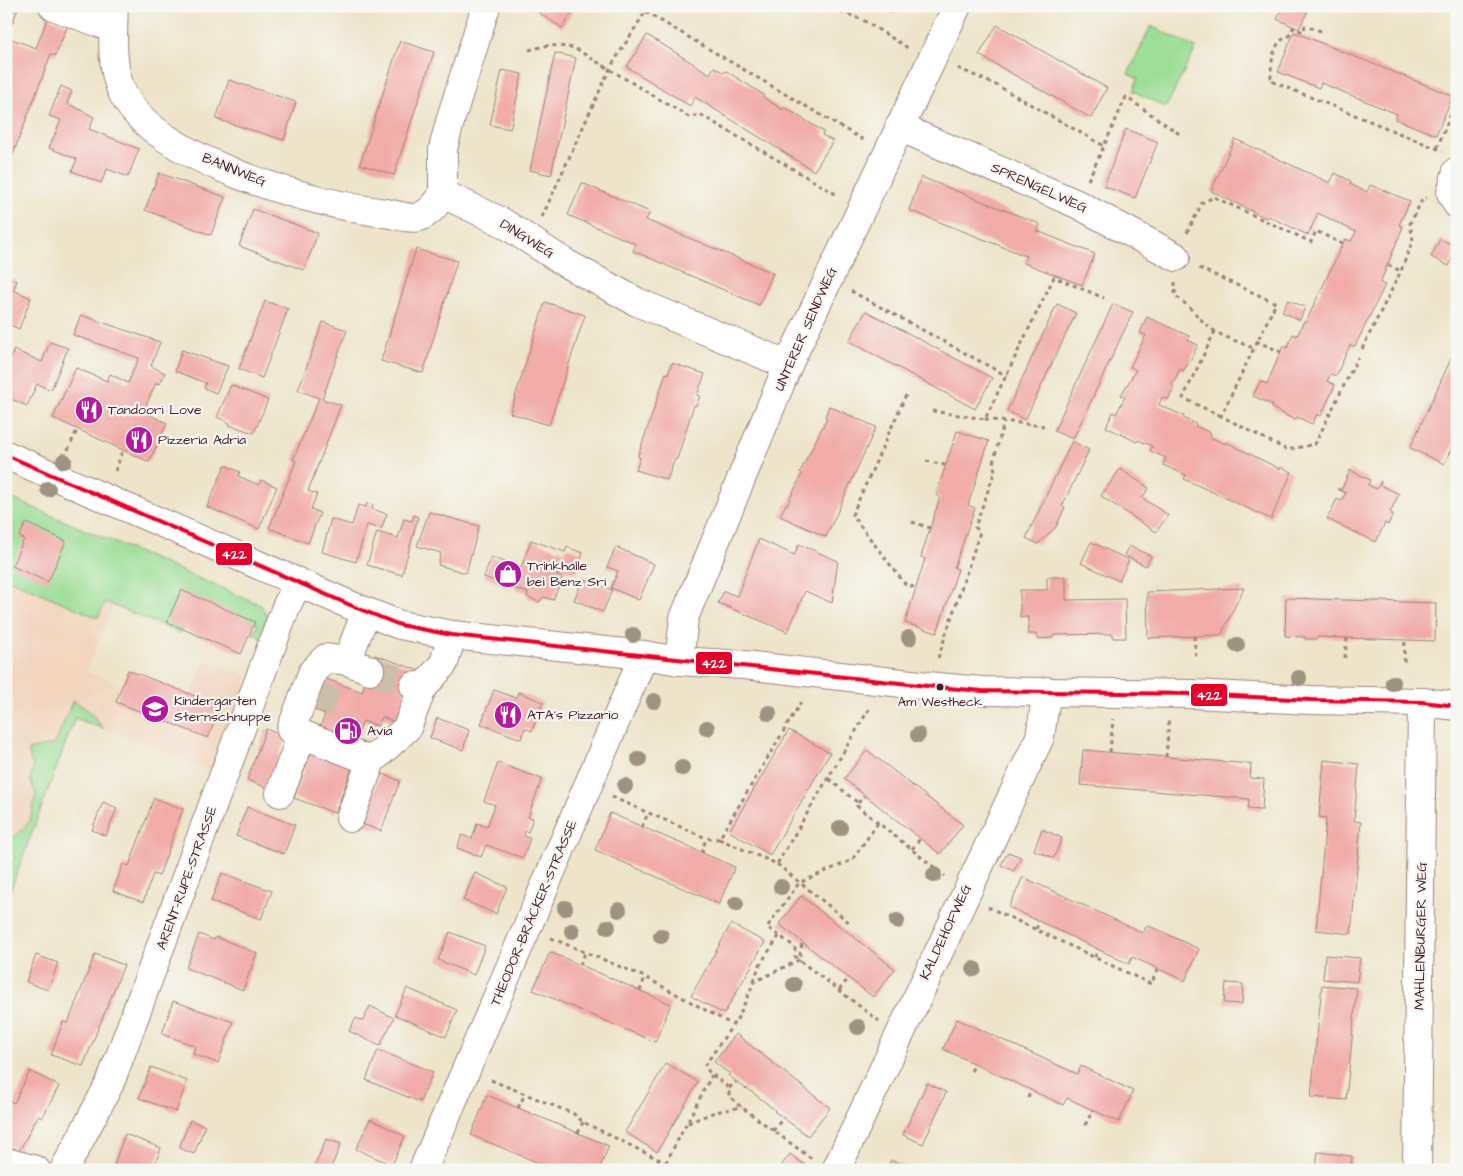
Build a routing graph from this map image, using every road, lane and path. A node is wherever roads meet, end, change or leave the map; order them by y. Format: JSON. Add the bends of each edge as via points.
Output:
{"nodes":[{"id":1,"x":53,"y":6,"type":"edge"},
{"id":2,"x":486,"y":6,"type":"edge"},
{"id":3,"x":649,"y":6,"type":"edge"},
{"id":4,"x":826,"y":6,"type":"edge"},
{"id":5,"x":957,"y":6,"type":"edge"},
{"id":6,"x":646,"y":12,"type":"junction"},
{"id":7,"x":114,"y":17,"type":"edge"},
{"id":8,"x":1321,"y":31,"type":"dead end"},
{"id":9,"x":529,"y":50,"type":"dead end"},
{"id":10,"x":933,"y":56,"type":"junction"},
{"id":11,"x":610,"y":68,"type":"junction"},
{"id":12,"x":1457,"y":99,"type":"edge"},
{"id":13,"x":900,"y":127,"type":"junction"},
{"id":14,"x":1181,"y":135,"type":"dead end"},
{"id":15,"x":1104,"y":146,"type":"junction"},
{"id":16,"x":1437,"y":148,"type":"junction"},
{"id":17,"x":887,"y":154,"type":"junction"},
{"id":18,"x":1454,"y":181,"type":"edge"},
{"id":19,"x":443,"y":194,"type":"junction"},
{"id":20,"x":1077,"y":204,"type":"junction"},
{"id":21,"x":861,"y":209,"type":"junction"},
{"id":22,"x":531,"y":241,"type":"junction"},
{"id":23,"x":1343,"y":244,"type":"dead end"},
{"id":24,"x":1176,"y":257,"type":"junction"},
{"id":25,"x":1388,"y":265,"type":"dead end"},
{"id":26,"x":1401,"y":271,"type":"junction"},
{"id":27,"x":828,"y":279,"type":"junction"},
{"id":28,"x":1104,"y":298,"type":"dead end"},
{"id":29,"x":1215,"y":331,"type":"junction"},
{"id":30,"x":1256,"y":341,"type":"junction"},
{"id":31,"x":1253,"y":348,"type":"junction"},
{"id":32,"x":1362,"y":349,"type":"dead end"},
{"id":33,"x":1281,"y":352,"type":"dead end"},
{"id":34,"x":1358,"y":358,"type":"dead end"},
{"id":35,"x":788,"y":365,"type":"junction"},
{"id":36,"x":1007,"y":376,"type":"junction"},
{"id":37,"x":906,"y":395,"type":"dead end"},
{"id":38,"x":932,"y":411,"type":"dead end"},
{"id":39,"x":1221,"y":416,"type":"junction"},
{"id":40,"x":985,"y":419,"type":"junction"},
{"id":41,"x":1004,"y":422,"type":"junction"},
{"id":42,"x":1044,"y":426,"type":"dead end"},
{"id":43,"x":77,"y":430,"type":"dead end"},
{"id":44,"x":68,"y":450,"type":"dead end"},
{"id":45,"x":123,"y":450,"type":"dead end"},
{"id":46,"x":6,"y":455,"type":"edge"},
{"id":47,"x":926,"y":460,"type":"dead end"},
{"id":48,"x":945,"y":465,"type":"dead end"},
{"id":49,"x":114,"y":471,"type":"dead end"},
{"id":50,"x":912,"y":522,"type":"dead end"},
{"id":51,"x":930,"y":528,"type":"dead end"},
{"id":52,"x":298,"y":582,"type":"junction"},
{"id":53,"x":916,"y":588,"type":"dead end"},
{"id":54,"x":366,"y":612,"type":"junction"},
{"id":55,"x":452,"y":634,"type":"junction"},
{"id":56,"x":1194,"y":636,"type":"dead end"},
{"id":57,"x":1347,"y":638,"type":"dead end"},
{"id":58,"x":1406,"y":640,"type":"dead end"},
{"id":59,"x":644,"y":655,"type":"junction"},
{"id":60,"x":938,"y":658,"type":"dead end"},
{"id":61,"x":1196,"y":658,"type":"dead end"},
{"id":62,"x":1345,"y":658,"type":"dead end"},
{"id":63,"x":679,"y":661,"type":"junction"},
{"id":64,"x":1404,"y":662,"type":"dead end"},
{"id":65,"x":1047,"y":691,"type":"junction"},
{"id":66,"x":801,"y":702,"type":"dead end"},
{"id":67,"x":1422,"y":702,"type":"junction"},
{"id":68,"x":1457,"y":706,"type":"edge"},
{"id":69,"x":869,"y":709,"type":"dead end"},
{"id":70,"x":318,"y":711,"type":"tunnel mouth"},
{"id":71,"x":1113,"y":718,"type":"dead end"},
{"id":72,"x":1170,"y":718,"type":"dead end"},
{"id":73,"x":305,"y":736,"type":"junction"},
{"id":74,"x":1110,"y":752,"type":"dead end"},
{"id":75,"x":1166,"y":757,"type":"dead end"},
{"id":76,"x":371,"y":762,"type":"junction"},
{"id":77,"x":829,"y":779,"type":"junction"},
{"id":78,"x":588,"y":787,"type":"junction"},
{"id":79,"x":280,"y":793,"type":"dead end"},
{"id":80,"x":864,"y":796,"type":"dead end"},
{"id":81,"x":858,"y":803,"type":"junction"},
{"id":82,"x":648,"y":813,"type":"junction"},
{"id":83,"x":350,"y":818,"type":"dead end"},
{"id":84,"x":878,"y":823,"type":"junction"},
{"id":85,"x":642,"y":827,"type":"dead end"},
{"id":86,"x":706,"y":838,"type":"junction"},
{"id":87,"x":720,"y":839,"type":"junction"},
{"id":88,"x":920,"y":839,"type":"dead end"},
{"id":89,"x":912,"y":849,"type":"junction"},
{"id":90,"x":702,"y":852,"type":"dead end"},
{"id":91,"x":777,"y":864,"type":"junction"},
{"id":92,"x":799,"y":883,"type":"junction"},
{"id":93,"x":964,"y":894,"type":"junction"},
{"id":94,"x":1039,"y":922,"type":"dead end"},
{"id":95,"x":850,"y":923,"type":"dead end"},
{"id":96,"x":528,"y":928,"type":"junction"},
{"id":97,"x":1036,"y":929,"type":"junction"},
{"id":98,"x":779,"y":936,"type":"junction"},
{"id":99,"x":802,"y":944,"type":"dead end"},
{"id":100,"x":1098,"y":949,"type":"dead end"},
{"id":101,"x":585,"y":953,"type":"junction"},
{"id":102,"x":1095,"y":957,"type":"junction"},
{"id":103,"x":799,"y":960,"type":"junction"},
{"id":104,"x":580,"y":965,"type":"dead end"},
{"id":105,"x":1158,"y":969,"type":"dead end"},
{"id":106,"x":645,"y":977,"type":"junction"},
{"id":107,"x":848,"y":979,"type":"dead end"},
{"id":108,"x":754,"y":982,"type":"junction"},
{"id":109,"x":839,"y":990,"type":"junction"},
{"id":110,"x":640,"y":991,"type":"dead end"},
{"id":111,"x":733,"y":1025,"type":"junction"},
{"id":112,"x":897,"y":1036,"type":"junction"},
{"id":113,"x":975,"y":1064,"type":"dead end"},
{"id":114,"x":466,"y":1069,"type":"junction"},
{"id":115,"x":971,"y":1071,"type":"dead end"},
{"id":116,"x":712,"y":1075,"type":"junction"},
{"id":117,"x":736,"y":1082,"type":"dead end"},
{"id":118,"x":729,"y":1088,"type":"junction"},
{"id":119,"x":1031,"y":1090,"type":"dead end"},
{"id":120,"x":525,"y":1094,"type":"junction"},
{"id":121,"x":1028,"y":1098,"type":"dead end"},
{"id":122,"x":742,"y":1107,"type":"junction"},
{"id":123,"x":518,"y":1108,"type":"dead end"},
{"id":124,"x":1093,"y":1110,"type":"dead end"},
{"id":125,"x":783,"y":1118,"type":"dead end"},
{"id":126,"x":583,"y":1122,"type":"junction"},
{"id":127,"x":688,"y":1124,"type":"junction"},
{"id":128,"x":1085,"y":1125,"type":"dead end"},
{"id":129,"x":773,"y":1131,"type":"junction"},
{"id":130,"x":578,"y":1133,"type":"dead end"},
{"id":131,"x":6,"y":1162,"type":"edge"},
{"id":132,"x":666,"y":1163,"type":"junction"},
{"id":133,"x":828,"y":1167,"type":"edge"},
{"id":134,"x":36,"y":1170,"type":"edge"},
{"id":135,"x":64,"y":1170,"type":"edge"},
{"id":136,"x":423,"y":1170,"type":"edge"},
{"id":137,"x":662,"y":1170,"type":"edge"},
{"id":138,"x":1417,"y":1170,"type":"edge"}],
"edges":[{"from":1,"to":7,"type":"street"},
{"from":2,"to":19,"type":"street","via":[[445,141]]},
{"from":3,"to":6,"type":"path"},
{"from":4,"to":10,"type":"path","via":[[863,20],[909,49]]},
{"from":5,"to":10,"type":"street","name":"UNTERER SENDWEG"},
{"from":6,"to":11,"type":"path"},
{"from":6,"to":17,"type":"path"},
{"from":7,"to":19,"type":"street","name":"BANNWEG","via":[[115,68],[124,96],[142,119],[174,143],[210,162],[274,187],[356,210],[418,218],[433,208]]},
{"from":8,"to":16,"type":"path","via":[[1305,26],[1302,32],[1293,28],[1271,57],[1271,81]]},
{"from":9,"to":11,"type":"path","via":[[549,45],[574,48]]},
{"from":10,"to":13,"type":"street","name":"UNTERER SENDWEG"},
{"from":10,"to":15,"type":"path","via":[[998,86]]},
{"from":11,"to":21,"type":"path","via":[[689,116],[701,115]]},
{"from":11,"to":22,"type":"path"},
{"from":12,"to":16,"type":"path"},
{"from":13,"to":17,"type":"street","name":"UNTERER SENDWEG"},
{"from":13,"to":20,"type":"street","name":"SPRENGELWEG"},
{"from":14,"to":15,"type":"path","via":[[1126,97]]},
{"from":15,"to":20,"type":"path"},
{"from":16,"to":18,"type":"path"},
{"from":17,"to":21,"type":"street","name":"UNTERER SENDWEG"},
{"from":18,"to":26,"type":"path","via":[[1424,198],[1410,224],[1413,240]]},
{"from":19,"to":22,"type":"street","name":"DINGWEG","via":[[502,222]]},
{"from":20,"to":24,"type":"street","name":"SPRENGELWEG"},
{"from":21,"to":27,"type":"street","name":"UNTERER SENDWEG"},
{"from":22,"to":35,"type":"street","name":"DINGWEG","via":[[637,302]]},
{"from":23,"to":24,"type":"path","via":[[1316,231],[1311,242],[1214,197],[1202,203]]},
{"from":24,"to":29,"type":"path","via":[[1175,296]]},
{"from":24,"to":30,"type":"path","via":[[1276,303]]},
{"from":25,"to":26,"type":"path"},
{"from":26,"to":32,"type":"path"},
{"from":27,"to":35,"type":"street","name":"UNTERER SENDWEG"},
{"from":27,"to":36,"type":"path"},
{"from":28,"to":36,"type":"path","via":[[1054,277]]},
{"from":29,"to":31,"type":"path"},
{"from":29,"to":39,"type":"path","via":[[1183,398]]},
{"from":30,"to":31,"type":"path"},
{"from":30,"to":33,"type":"path"},
{"from":31,"to":39,"type":"path"},
{"from":34,"to":39,"type":"path","via":[[1315,444],[1288,450]]},
{"from":35,"to":63,"type":"street","name":"UNTERER SENDWEG","via":[[684,618]]},
{"from":36,"to":40,"type":"path"},
{"from":37,"to":53,"type":"path","via":[[852,515],[905,584]]},
{"from":38,"to":40,"type":"path"},
{"from":40,"to":41,"type":"path"},
{"from":41,"to":42,"type":"path"},
{"from":41,"to":60,"type":"path","via":[[993,464],[995,471],[975,527],[980,532]]},
{"from":43,"to":44,"type":"path"},
{"from":45,"to":49,"type":"path"},
{"from":46,"to":52,"type":"street"},
{"from":47,"to":48,"type":"path"},
{"from":50,"to":51,"type":"path"},
{"from":52,"to":54,"type":"street"},
{"from":52,"to":135,"type":"street","name":"ARENT-RUPE-STRASSE","via":[[110,1083]]},
{"from":54,"to":55,"type":"street","via":[[400,625]]},
{"from":54,"to":73,"type":"street","via":[[346,668],[326,658],[313,670],[291,730]]},
{"from":55,"to":59,"type":"street"},
{"from":55,"to":76,"type":"street","via":[[444,663],[418,688],[406,728]]},
{"from":56,"to":61,"type":"path"},
{"from":57,"to":62,"type":"path"},
{"from":58,"to":64,"type":"path"},
{"from":59,"to":63,"type":"street"},
{"from":59,"to":78,"type":"street","name":"THEODOR-BRÄCKER-STRASSE"},
{"from":63,"to":65,"type":"street","via":[[982,690]]},
{"from":65,"to":67,"type":"street"},
{"from":65,"to":93,"type":"street","name":"KALDEHOFWEG","via":[[1040,737]]},
{"from":66,"to":87,"type":"path"},
{"from":67,"to":68,"type":"street"},
{"from":67,"to":138,"type":"street","name":"MAHLENBURGER WEG"},
{"from":69,"to":77,"type":"path"},
{"from":70,"to":73,"type":"street"},
{"from":71,"to":74,"type":"path"},
{"from":72,"to":75,"type":"path"},
{"from":73,"to":76,"type":"street"},
{"from":73,"to":79,"type":"street"},
{"from":76,"to":83,"type":"street"},
{"from":77,"to":81,"type":"path"},
{"from":77,"to":91,"type":"path"},
{"from":78,"to":82,"type":"path"},
{"from":78,"to":96,"type":"street","name":"THEODOR-BRÄCKER-STRASSE"},
{"from":80,"to":81,"type":"path"},
{"from":81,"to":84,"type":"path","via":[[857,806]]},
{"from":82,"to":85,"type":"path"},
{"from":82,"to":86,"type":"path"},
{"from":84,"to":89,"type":"path"},
{"from":84,"to":92,"type":"path","via":[[852,860]]},
{"from":86,"to":87,"type":"path"},
{"from":86,"to":90,"type":"path"},
{"from":87,"to":91,"type":"path"},
{"from":88,"to":89,"type":"path"},
{"from":89,"to":93,"type":"path"},
{"from":91,"to":92,"type":"path"},
{"from":92,"to":95,"type":"path"},
{"from":92,"to":98,"type":"path","via":[[767,927]]},
{"from":93,"to":97,"type":"path"},
{"from":93,"to":112,"type":"street","name":"KALDEHOFWEG"},
{"from":94,"to":97,"type":"path"},
{"from":96,"to":101,"type":"path"},
{"from":96,"to":114,"type":"street","name":"THEODOR-BRÄCKER-STRASSE"},
{"from":97,"to":102,"type":"path"},
{"from":98,"to":103,"type":"path","via":[[795,947],[795,956]]},
{"from":98,"to":108,"type":"path","via":[[759,966]]},
{"from":99,"to":103,"type":"path"},
{"from":100,"to":102,"type":"path"},
{"from":101,"to":104,"type":"path"},
{"from":101,"to":106,"type":"path"},
{"from":102,"to":105,"type":"path","via":[[1151,984]]},
{"from":103,"to":108,"type":"path"},
{"from":103,"to":109,"type":"path"},
{"from":106,"to":110,"type":"path"},
{"from":106,"to":111,"type":"path"},
{"from":107,"to":109,"type":"path"},
{"from":108,"to":111,"type":"path"},
{"from":109,"to":112,"type":"path"},
{"from":111,"to":116,"type":"path","via":[[705,1065]]},
{"from":112,"to":133,"type":"street","name":"KALDEHOFWEG"},
{"from":113,"to":115,"type":"path"},
{"from":114,"to":120,"type":"path"},
{"from":114,"to":136,"type":"street","name":"THEODOR-BRÄCKER-STRASSE"},
{"from":116,"to":118,"type":"path"},
{"from":116,"to":127,"type":"path"},
{"from":117,"to":118,"type":"path"},
{"from":118,"to":122,"type":"path","via":[[729,1095]]},
{"from":119,"to":121,"type":"path"},
{"from":120,"to":123,"type":"path"},
{"from":120,"to":126,"type":"path","via":[[574,1114]]},
{"from":122,"to":127,"type":"path","via":[[715,1112]]},
{"from":122,"to":129,"type":"path"},
{"from":124,"to":128,"type":"path"},
{"from":125,"to":129,"type":"path"},
{"from":126,"to":130,"type":"path"},
{"from":126,"to":132,"type":"path"},
{"from":127,"to":132,"type":"path"},
{"from":129,"to":133,"type":"path"},
{"from":131,"to":134,"type":"street"},
{"from":132,"to":137,"type":"path"}]}
